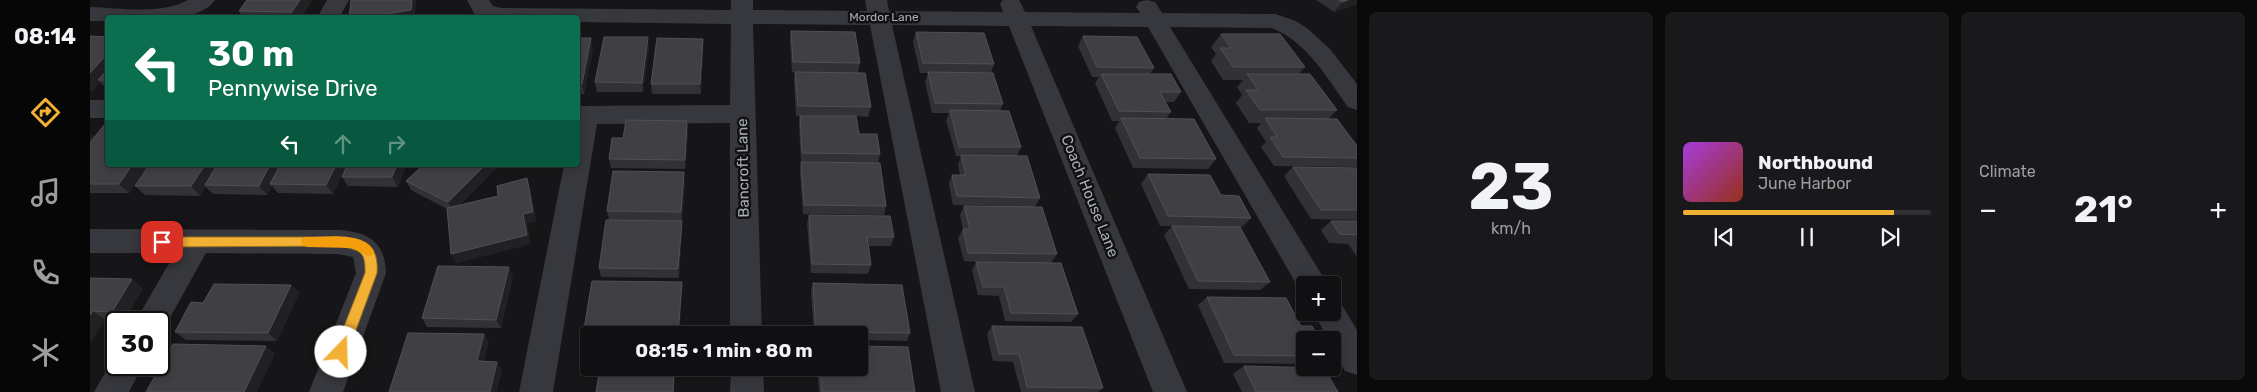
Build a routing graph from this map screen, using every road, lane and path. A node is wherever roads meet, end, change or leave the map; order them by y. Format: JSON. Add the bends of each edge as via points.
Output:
{"nodes":[{"id":1,"x":338,"y":0,"type":"edge"},
{"id":2,"x":198,"y":4,"type":"edge"},
{"id":3,"x":479,"y":4,"type":"edge"},
{"id":4,"x":608,"y":8,"type":"edge"},
{"id":5,"x":742,"y":8,"type":"edge"},
{"id":6,"x":877,"y":8,"type":"edge"},
{"id":7,"x":1014,"y":9,"type":"edge"},
{"id":8,"x":1149,"y":9,"type":"edge"},
{"id":9,"x":90,"y":14,"type":"edge"},
{"id":10,"x":330,"y":15,"type":"edge"},
{"id":11,"x":1357,"y":101,"type":"edge"},
{"id":12,"x":90,"y":109,"type":"edge"},
{"id":13,"x":105,"y":109,"type":"edge"},
{"id":14,"x":742,"y":114,"type":"junction"},
{"id":15,"x":582,"y":115,"type":"edge"},
{"id":16,"x":580,"y":135,"type":"edge"},
{"id":17,"x":576,"y":167,"type":"edge"},
{"id":18,"x":90,"y":241,"type":"edge"},
{"id":19,"x":197,"y":243,"type":"junction"},
{"id":20,"x":1307,"y":276,"type":"edge"},
{"id":21,"x":157,"y":311,"type":"edge"},
{"id":22,"x":1334,"y":321,"type":"edge"},
{"id":23,"x":746,"y":326,"type":"edge"},
{"id":24,"x":1357,"y":360,"type":"edge"},
{"id":25,"x":120,"y":376,"type":"edge"},
{"id":26,"x":747,"y":376,"type":"edge"},
{"id":27,"x":111,"y":392,"type":"edge"},
{"id":28,"x":326,"y":392,"type":"edge"},
{"id":29,"x":536,"y":392,"type":"edge"},
{"id":30,"x":747,"y":392,"type":"edge"},
{"id":31,"x":958,"y":392,"type":"edge"},
{"id":32,"x":1170,"y":392,"type":"edge"}],
"edges":[{"from":1,"to":10,"type":"street"},
{"from":2,"to":9,"type":"street","via":[[168,13]]},
{"from":3,"to":4,"type":"street","name":"Mordor Lane","via":[[489,14],[498,15]]},
{"from":4,"to":5,"type":"street","name":"Mordor Lane"},
{"from":5,"to":6,"type":"street","name":"Mordor Lane"},
{"from":5,"to":14,"type":"street","name":"Bancroft Lane"},
{"from":6,"to":7,"type":"street","name":"Mordor Lane"},
{"from":6,"to":31,"type":"street"},
{"from":7,"to":8,"type":"street","name":"Mordor Lane"},
{"from":7,"to":32,"type":"street","name":"Coach House Lane"},
{"from":8,"to":11,"type":"street","name":"Mordor Lane","via":[[1288,25],[1310,43]]},
{"from":8,"to":20,"type":"street"},
{"from":12,"to":13,"type":"street"},
{"from":14,"to":15,"type":"street"},
{"from":14,"to":23,"type":"street","name":"Bancroft Lane"},
{"from":15,"to":16,"type":"street"},
{"from":17,"to":29,"type":"street"},
{"from":18,"to":19,"type":"street"},
{"from":19,"to":21,"type":"street"},
{"from":19,"to":28,"type":"street","via":[[338,242],[352,243],[368,251],[371,273]]},
{"from":22,"to":24,"type":"street"},
{"from":25,"to":27,"type":"street"},
{"from":26,"to":30,"type":"street"}]}
